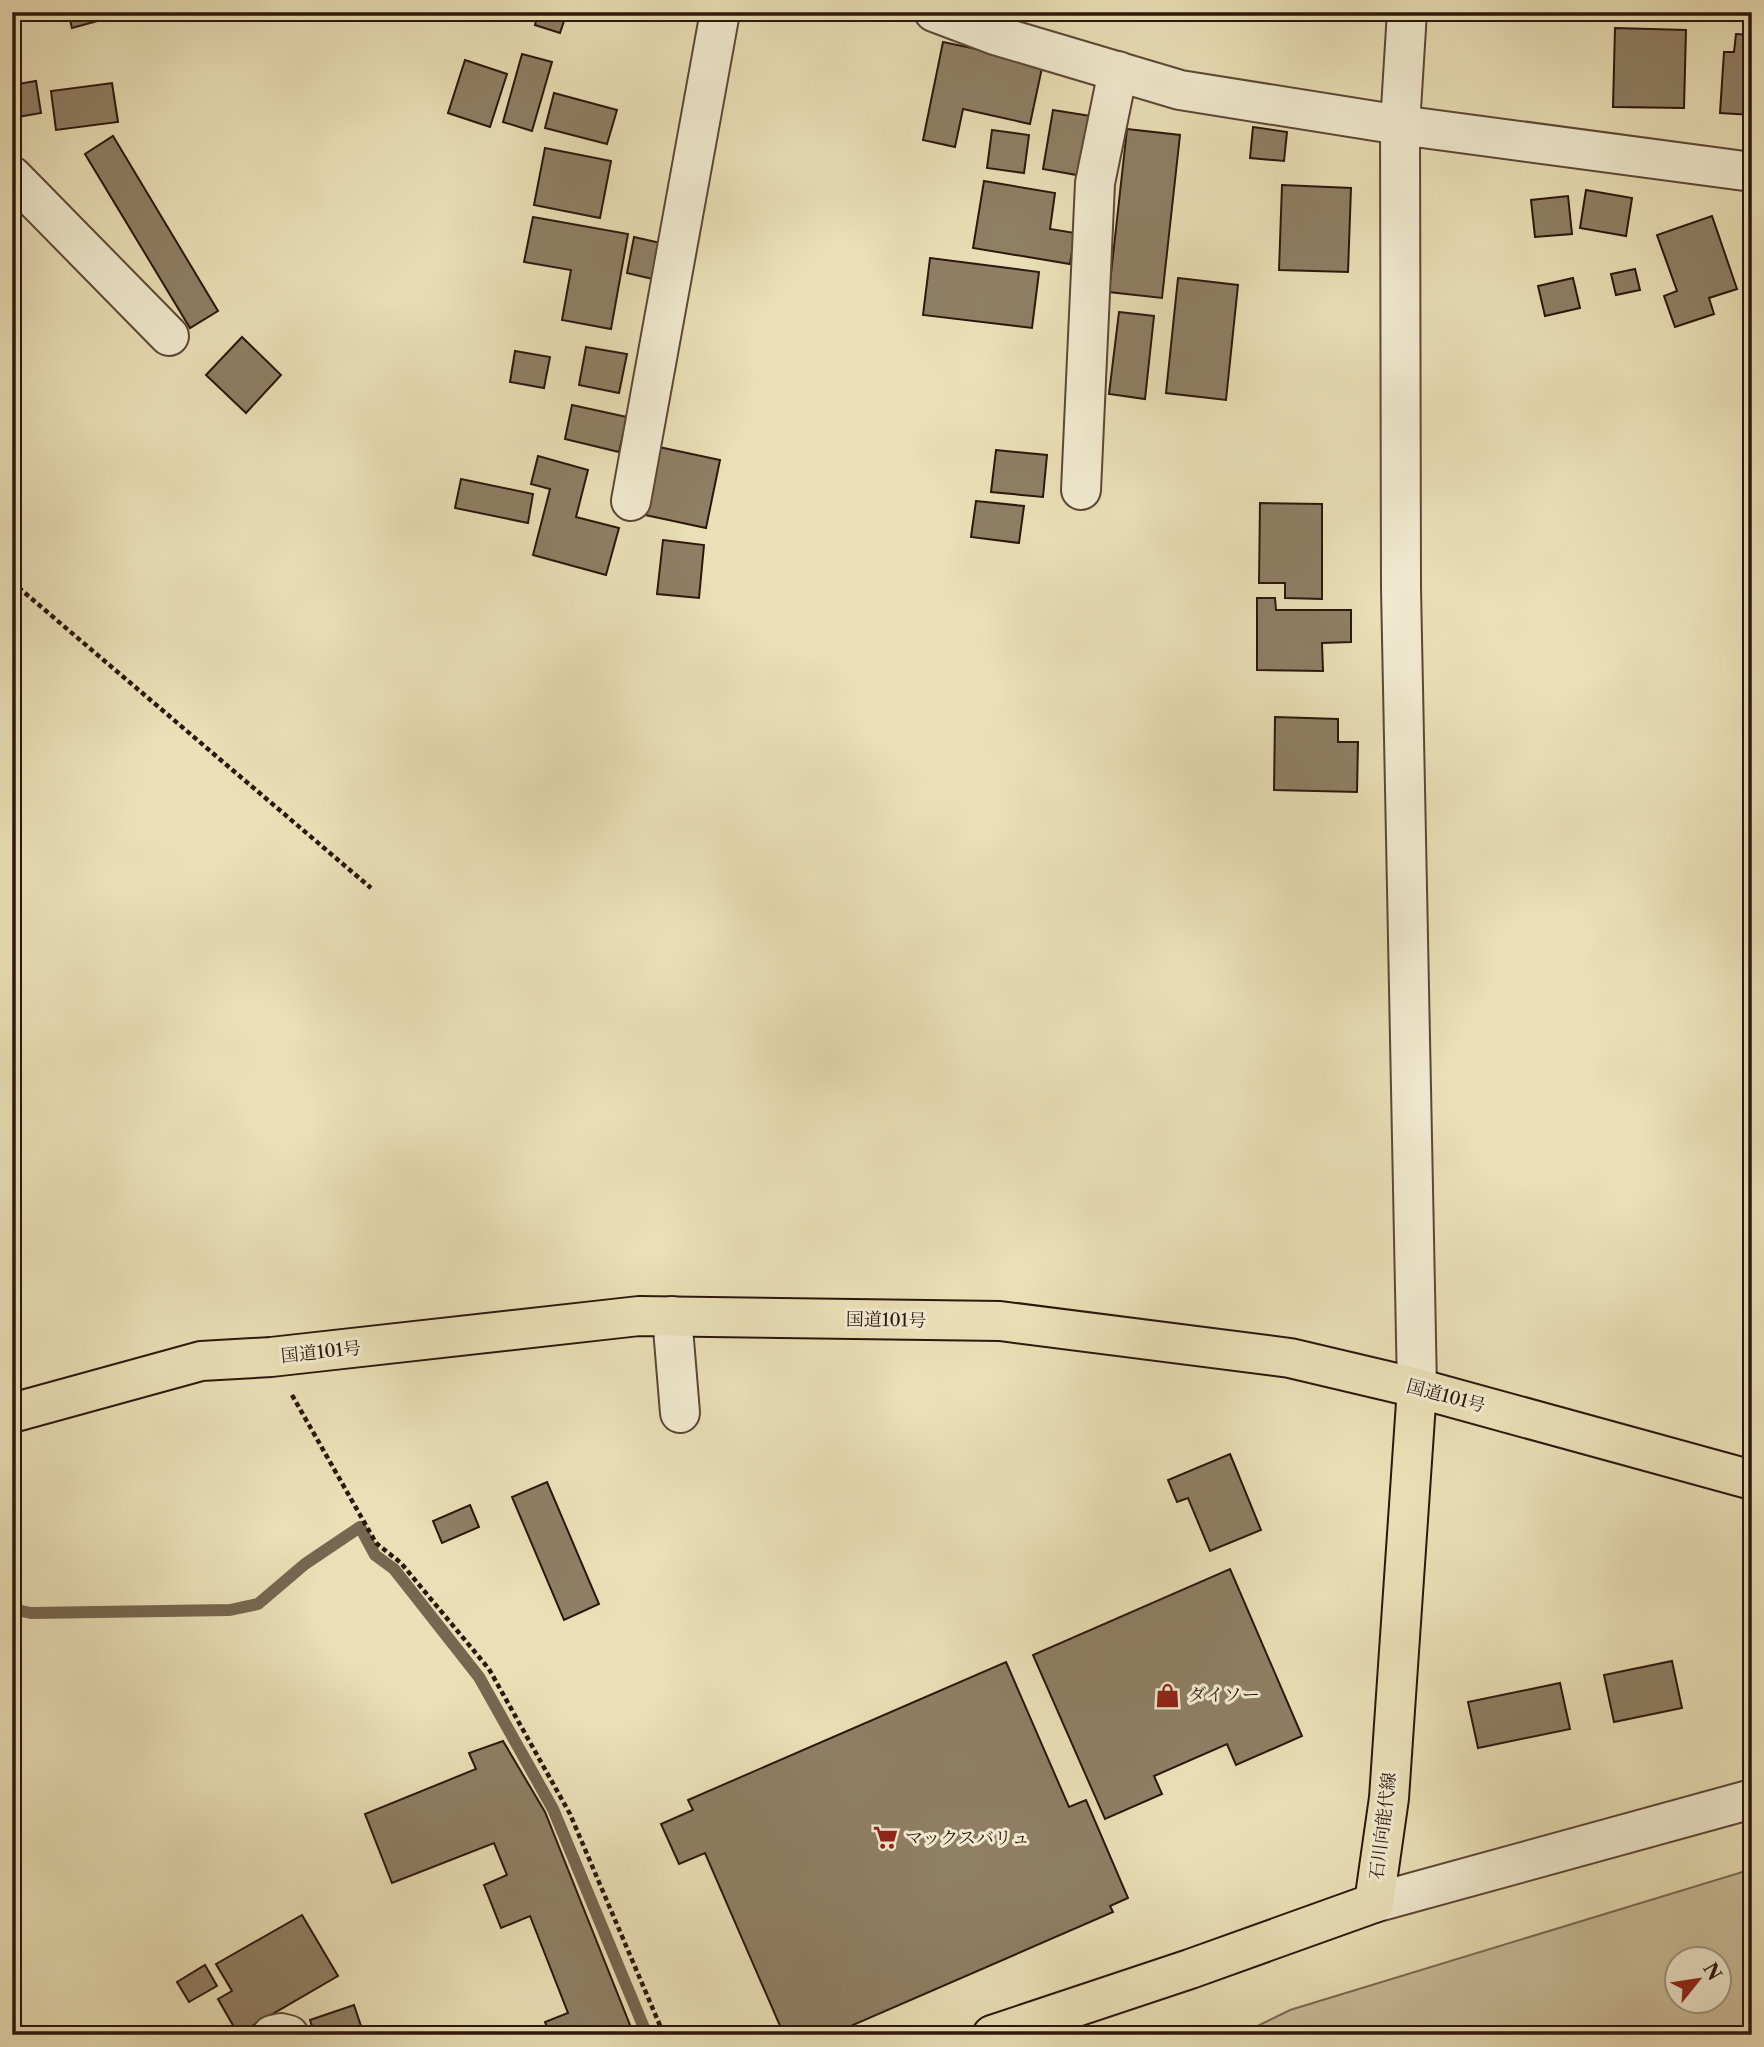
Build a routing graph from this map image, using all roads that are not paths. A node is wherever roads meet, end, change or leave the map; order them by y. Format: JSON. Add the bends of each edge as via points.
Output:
{"nodes":[{"id":1,"x":720,"y":12,"type":"edge"},
{"id":2,"x":934,"y":12,"type":"edge"},
{"id":3,"x":1407,"y":12,"type":"edge"},
{"id":4,"x":1118,"y":71,"type":"junction"},
{"id":5,"x":1400,"y":125,"type":"junction"},
{"id":6,"x":1752,"y":172,"type":"edge"},
{"id":7,"x":12,"y":176,"type":"edge"},
{"id":8,"x":169,"y":336,"type":"dead end"},
{"id":9,"x":1081,"y":490,"type":"dead end"},
{"id":10,"x":631,"y":501,"type":"dead end"},
{"id":11,"x":672,"y":1316,"type":"junction"},
{"id":12,"x":1416,"y":1388,"type":"junction"},
{"id":13,"x":19,"y":1402,"type":"edge"},
{"id":14,"x":680,"y":1413,"type":"dead end"},
{"id":15,"x":1752,"y":1480,"type":"edge"},
{"id":16,"x":1752,"y":1799,"type":"edge"},
{"id":17,"x":1374,"y":1903,"type":"junction"},
{"id":18,"x":272,"y":2035,"type":"edge"},
{"id":19,"x":289,"y":2035,"type":"edge"},
{"id":20,"x":992,"y":2035,"type":"edge"}],
"edges":[{"from":1,"to":10,"type":"street"},
{"from":2,"to":4,"type":"street"},
{"from":3,"to":5,"type":"street"},
{"from":4,"to":5,"type":"street","via":[[1180,90]]},
{"from":4,"to":9,"type":"street","via":[[1095,183]]},
{"from":5,"to":6,"type":"street"},
{"from":5,"to":12,"type":"street","via":[[1401,587]]},
{"from":7,"to":8,"type":"street"},
{"from":11,"to":12,"type":"main road","name":"国道101号","via":[[1000,1321],[1290,1358]]},
{"from":11,"to":13,"type":"main road","name":"国道101号","via":[[201,1361]]},
{"from":11,"to":14,"type":"street"},
{"from":12,"to":15,"type":"main road","name":"国道101号"},
{"from":12,"to":17,"type":"main road","name":"石川向能代線","via":[[1389,1798]]},
{"from":16,"to":17,"type":"street"},
{"from":17,"to":20,"type":"main road","name":"石川向能代線"},
{"from":18,"to":19,"type":"street"}]}
